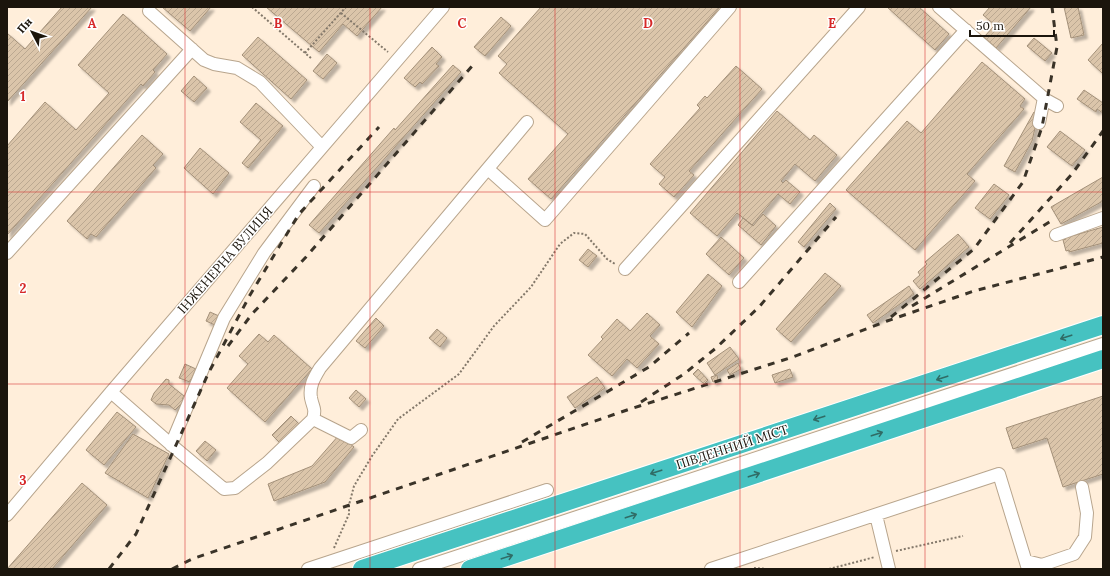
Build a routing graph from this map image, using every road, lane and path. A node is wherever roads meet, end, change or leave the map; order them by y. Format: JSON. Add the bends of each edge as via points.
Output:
{"nodes":[{"id":1,"x":252,"y":7,"type":"edge"},
{"id":2,"x":346,"y":7,"type":"edge"},
{"id":3,"x":443,"y":7,"type":"edge"},
{"id":4,"x":730,"y":7,"type":"edge"},
{"id":5,"x":859,"y":7,"type":"edge"},
{"id":6,"x":939,"y":7,"type":"edge"},
{"id":7,"x":149,"y":11,"type":"dead end"},
{"id":8,"x":341,"y":13,"type":"junction"},
{"id":9,"x":966,"y":30,"type":"junction"},
{"id":10,"x":192,"y":49,"type":"junction"},
{"id":11,"x":305,"y":53,"type":"junction"},
{"id":12,"x":392,"y":56,"type":"dead end"},
{"id":13,"x":312,"y":59,"type":"dead end"},
{"id":14,"x":1044,"y":98,"type":"junction"},
{"id":15,"x":1056,"y":106,"type":"dead end"},
{"id":16,"x":527,"y":122,"type":"dead end"},
{"id":17,"x":1039,"y":123,"type":"dead end"},
{"id":18,"x":322,"y":147,"type":"junction"},
{"id":19,"x":488,"y":169,"type":"junction"},
{"id":20,"x":314,"y":186,"type":"dead end"},
{"id":21,"x":1103,"y":218,"type":"edge"},
{"id":22,"x":1056,"y":235,"type":"dead end"},
{"id":23,"x":7,"y":253,"type":"edge"},
{"id":24,"x":625,"y":269,"type":"joint"},
{"id":25,"x":739,"y":282,"type":"dead end"},
{"id":26,"x":1103,"y":325,"type":"edge"},
{"id":27,"x":1103,"y":344,"type":"edge"},
{"id":28,"x":1103,"y":359,"type":"edge"},
{"id":29,"x":111,"y":392,"type":"junction"},
{"id":30,"x":313,"y":420,"type":"junction"},
{"id":31,"x":361,"y":430,"type":"dead end"},
{"id":32,"x":171,"y":445,"type":"junction"},
{"id":33,"x":1082,"y":487,"type":"dead end"},
{"id":34,"x":547,"y":490,"type":"dead end"},
{"id":35,"x":7,"y":515,"type":"edge"},
{"id":36,"x":876,"y":515,"type":"junction"},
{"id":37,"x":334,"y":548,"type":"dead end"},
{"id":38,"x":1027,"y":565,"type":"edge"},
{"id":39,"x":440,"y":566,"type":"edge"},
{"id":40,"x":308,"y":569,"type":"edge"},
{"id":41,"x":362,"y":569,"type":"edge"},
{"id":42,"x":418,"y":569,"type":"edge"},
{"id":43,"x":470,"y":569,"type":"edge"},
{"id":44,"x":711,"y":569,"type":"edge"},
{"id":45,"x":890,"y":569,"type":"edge"}],
"edges":[{"from":1,"to":11,"type":"path"},
{"from":2,"to":8,"type":"path"},
{"from":3,"to":18,"type":"street","name":"ІНЖЕНЕРНА ВУЛИЦЯ"},
{"from":4,"to":19,"type":"street","via":[[545,220]]},
{"from":5,"to":24,"type":"street"},
{"from":6,"to":9,"type":"street"},
{"from":7,"to":10,"type":"street"},
{"from":8,"to":11,"type":"path"},
{"from":8,"to":12,"type":"path"},
{"from":9,"to":14,"type":"street"},
{"from":9,"to":25,"type":"street"},
{"from":10,"to":18,"type":"street","via":[[204,60],[237,68],[260,82]]},
{"from":10,"to":23,"type":"street"},
{"from":11,"to":13,"type":"path"},
{"from":14,"to":15,"type":"street"},
{"from":14,"to":17,"type":"street"},
{"from":16,"to":19,"type":"street"},
{"from":18,"to":29,"type":"street","name":"ІНЖЕНЕРНА ВУЛИЦЯ"},
{"from":19,"to":30,"type":"street","via":[[320,368],[311,383],[311,397],[315,410]]},
{"from":20,"to":32,"type":"street","via":[[264,253],[224,318]]},
{"from":21,"to":22,"type":"street"},
{"from":24,"to":37,"type":"path","via":[[607,259],[585,234],[574,233],[560,244],[531,286],[494,326],[459,374],[398,419],[354,486],[349,514]]},
{"from":26,"to":41,"type":"highway","name":"ПІВДЕННИЙ МІСТ","one_way":true},
{"from":27,"to":39,"type":"street"},
{"from":43,"to":28,"type":"highway","one_way":true},
{"from":29,"to":32,"type":"street"},
{"from":29,"to":35,"type":"street","name":"ІНЖЕНЕРНА ВУЛИЦЯ"},
{"from":30,"to":31,"type":"street","via":[[351,438]]},
{"from":30,"to":32,"type":"street","via":[[235,488],[224,489]]},
{"from":33,"to":38,"type":"street","via":[[1087,513],[1085,537],[1074,554],[1042,565]]},
{"from":34,"to":40,"type":"street"},
{"from":36,"to":38,"type":"street","via":[[999,474]]},
{"from":36,"to":44,"type":"street"},
{"from":36,"to":45,"type":"street"},
{"from":39,"to":42,"type":"street"}]}
